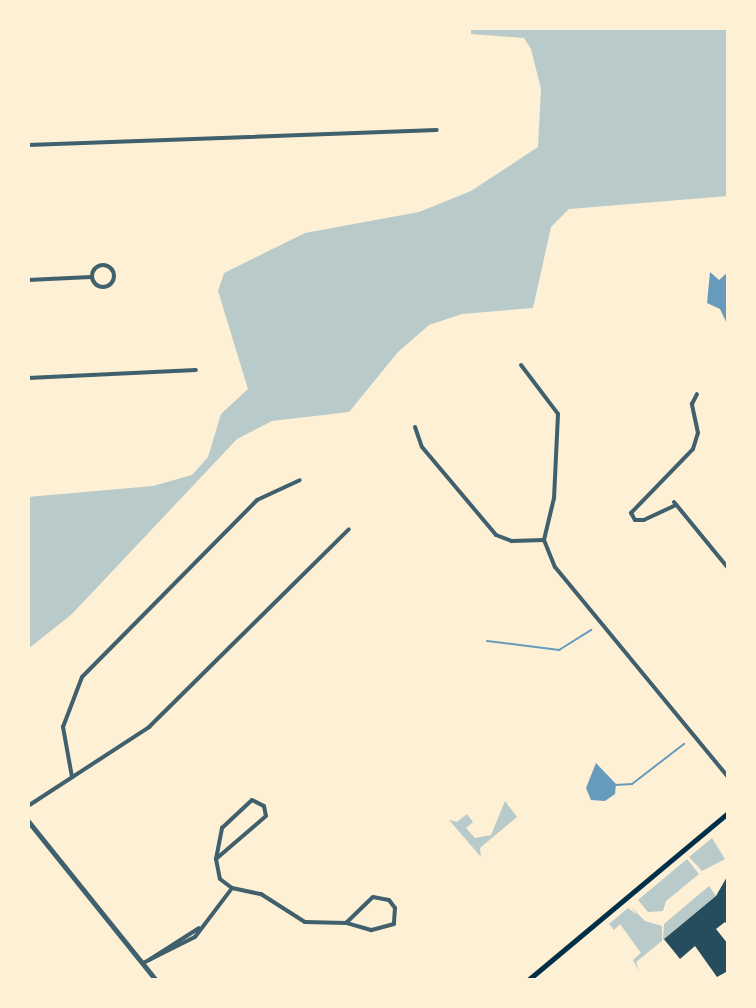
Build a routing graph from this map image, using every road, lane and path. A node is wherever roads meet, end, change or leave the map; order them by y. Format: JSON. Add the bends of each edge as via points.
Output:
{"nodes":[{"id":1,"x":437,"y":130,"type":"dead end"},
{"id":2,"x":28,"y":145,"type":"edge"},
{"id":3,"x":91,"y":277,"type":"junction"},
{"id":4,"x":28,"y":280,"type":"edge"},
{"id":5,"x":521,"y":365,"type":"dead end"},
{"id":6,"x":196,"y":370,"type":"dead end"},
{"id":7,"x":28,"y":378,"type":"edge"},
{"id":8,"x":697,"y":394,"type":"dead end"},
{"id":9,"x":415,"y":427,"type":"dead end"},
{"id":10,"x":300,"y":480,"type":"dead end"},
{"id":11,"x":349,"y":529,"type":"dead end"},
{"id":12,"x":544,"y":540,"type":"junction"},
{"id":13,"x":728,"y":568,"type":"edge"},
{"id":14,"x":72,"y":777,"type":"junction"},
{"id":15,"x":728,"y":777,"type":"edge"},
{"id":16,"x":28,"y":806,"type":"edge"},
{"id":17,"x":728,"y":813,"type":"edge"},
{"id":18,"x":28,"y":821,"type":"edge"},
{"id":19,"x":216,"y":859,"type":"junction"},
{"id":20,"x":232,"y":888,"type":"junction"},
{"id":21,"x":346,"y":923,"type":"junction"},
{"id":22,"x":199,"y":928,"type":"junction"},
{"id":23,"x":146,"y":962,"type":"junction"},
{"id":24,"x":156,"y":980,"type":"edge"},
{"id":25,"x":528,"y":980,"type":"edge"}],
"edges":[{"from":1,"to":2,"type":"street"},
{"from":3,"to":3,"type":"street","via":[[104,287],[113,274],[99,266]]},
{"from":3,"to":4,"type":"street"},
{"from":5,"to":12,"type":"street","via":[[555,404],[560,424],[554,498]]},
{"from":6,"to":7,"type":"street"},
{"from":8,"to":13,"type":"street","via":[[692,404],[698,433],[693,449],[631,513],[635,520],[644,520],[675,504]]},
{"from":9,"to":12,"type":"street","via":[[422,447],[496,535],[512,541]]},
{"from":10,"to":14,"type":"street","via":[[257,500],[82,677],[63,727]]},
{"from":11,"to":14,"type":"street","via":[[161,716],[122,748]]},
{"from":12,"to":15,"type":"street","via":[[555,567]]},
{"from":14,"to":16,"type":"street"},
{"from":17,"to":25,"type":"main road"},
{"from":18,"to":23,"type":"street"},
{"from":19,"to":19,"type":"street","via":[[218,837],[230,816],[258,801],[266,816]]},
{"from":19,"to":20,"type":"street","via":[[220,879]]},
{"from":20,"to":21,"type":"street","via":[[261,894],[305,922]]},
{"from":20,"to":22,"type":"street"},
{"from":21,"to":21,"type":"street","via":[[388,928],[396,919],[395,908],[389,900],[373,897]]},
{"from":22,"to":23,"type":"street"},
{"from":22,"to":23,"type":"street","via":[[189,943]]},
{"from":23,"to":24,"type":"street"}]}
